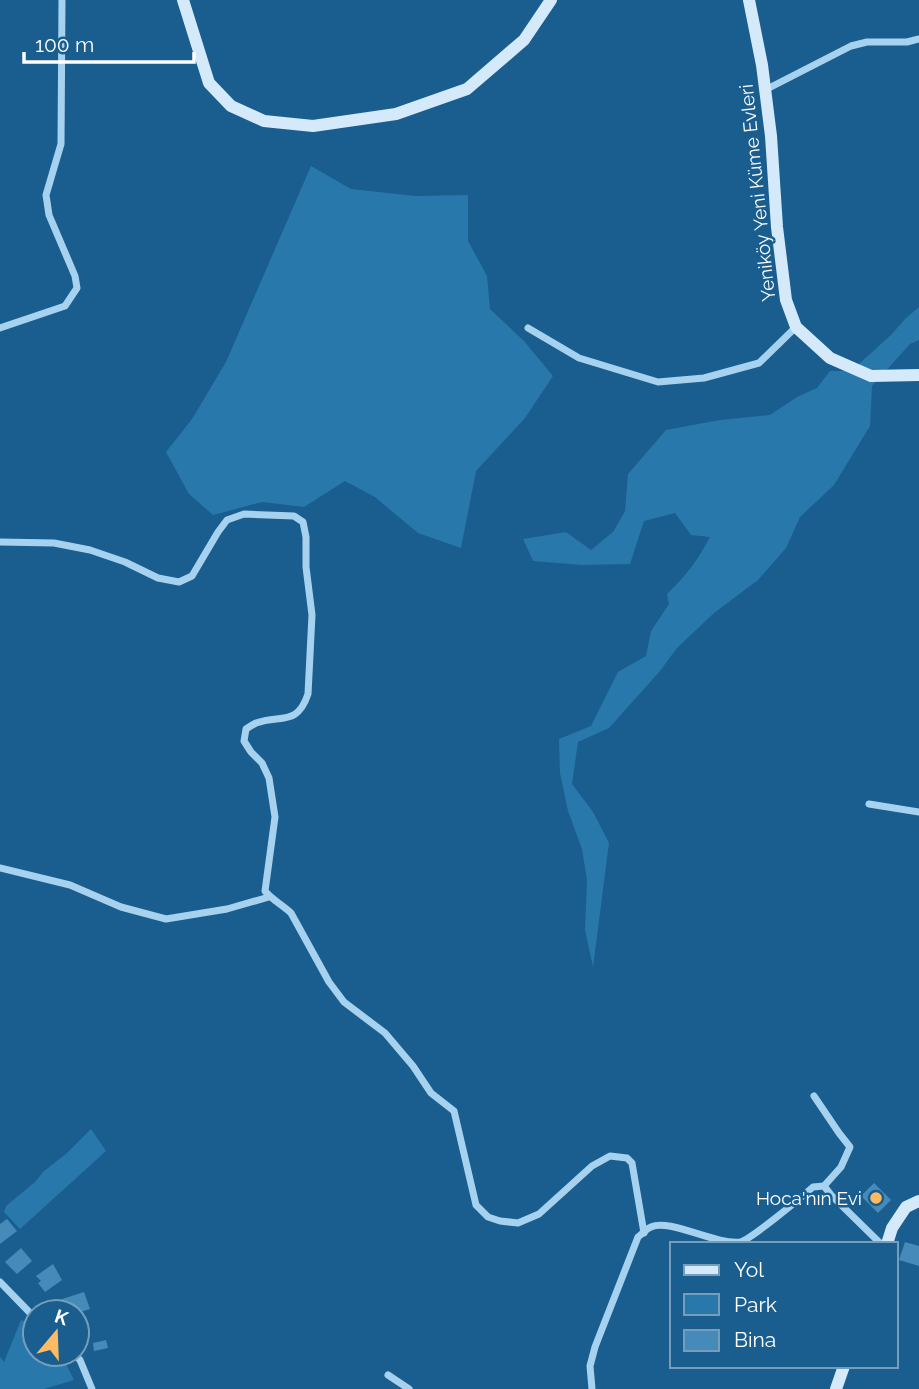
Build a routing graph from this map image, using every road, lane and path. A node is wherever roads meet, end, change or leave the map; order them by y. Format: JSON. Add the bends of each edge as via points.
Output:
{"nodes":[{"id":1,"x":62,"y":0,"type":"edge"},
{"id":2,"x":183,"y":0,"type":"edge"},
{"id":3,"x":551,"y":0,"type":"edge"},
{"id":4,"x":749,"y":0,"type":"edge"},
{"id":5,"x":919,"y":39,"type":"edge"},
{"id":6,"x":765,"y":90,"type":"junction"},
{"id":7,"x":796,"y":327,"type":"junction"},
{"id":8,"x":0,"y":328,"type":"edge"},
{"id":9,"x":528,"y":328,"type":"dead end"},
{"id":10,"x":919,"y":375,"type":"edge"},
{"id":11,"x":0,"y":542,"type":"edge"},
{"id":12,"x":869,"y":804,"type":"dead end"},
{"id":13,"x":919,"y":812,"type":"edge"},
{"id":14,"x":0,"y":868,"type":"edge"},
{"id":15,"x":269,"y":897,"type":"junction"},
{"id":16,"x":814,"y":1096,"type":"dead end"},
{"id":17,"x":824,"y":1186,"type":"junction"},
{"id":18,"x":919,"y":1201,"type":"edge"},
{"id":19,"x":643,"y":1233,"type":"junction"},
{"id":20,"x":879,"y":1242,"type":"edge"},
{"id":21,"x":888,"y":1242,"type":"edge"},
{"id":22,"x":0,"y":1282,"type":"edge"},
{"id":23,"x":21,"y":1304,"type":"edge"},
{"id":24,"x":83,"y":1368,"type":"edge"},
{"id":25,"x":843,"y":1368,"type":"edge"},
{"id":26,"x":388,"y":1375,"type":"dead end"},
{"id":27,"x":92,"y":1389,"type":"edge"},
{"id":28,"x":409,"y":1389,"type":"edge"},
{"id":29,"x":592,"y":1389,"type":"edge"},
{"id":30,"x":836,"y":1389,"type":"edge"}],
"edges":[{"from":1,"to":8,"type":"street","via":[[61,144],[46,195],[77,288],[65,306]]},
{"from":2,"to":3,"type":"street","via":[[209,83],[231,106],[264,121],[313,126],[396,114],[467,89],[524,40]]},
{"from":4,"to":6,"type":"street","name":"Yeniköy Yeni Küme Evleri"},
{"from":5,"to":6,"type":"street","via":[[851,46]]},
{"from":6,"to":7,"type":"street","name":"Yeniköy Yeni Küme Evleri","via":[[786,300]]},
{"from":7,"to":9,"type":"street","via":[[759,363],[704,378],[658,383],[579,358]]},
{"from":7,"to":10,"type":"street","via":[[831,358],[871,376]]},
{"from":11,"to":15,"type":"street","via":[[54,543],[90,550],[179,582],[192,576],[227,520],[244,514],[294,516],[303,522],[312,615],[308,694],[291,716],[257,722],[246,729],[244,741],[269,778],[275,817],[266,874]]},
{"from":12,"to":13,"type":"street"},
{"from":14,"to":15,"type":"street","via":[[70,885],[121,907],[166,919]]},
{"from":15,"to":19,"type":"street","via":[[292,913],[344,1002],[385,1033],[431,1093],[454,1111],[476,1205],[488,1217],[518,1223],[539,1214],[592,1166],[610,1156],[632,1163]]},
{"from":16,"to":17,"type":"street","via":[[850,1147],[841,1167]]},
{"from":17,"to":19,"type":"street","via":[[814,1187],[741,1242],[666,1225]]},
{"from":17,"to":20,"type":"street"},
{"from":18,"to":21,"type":"street","via":[[906,1206]]},
{"from":19,"to":29,"type":"street","via":[[596,1347],[590,1366]]},
{"from":22,"to":23,"type":"street"},
{"from":24,"to":27,"type":"street"},
{"from":25,"to":30,"type":"street"},
{"from":26,"to":28,"type":"street"}]}
